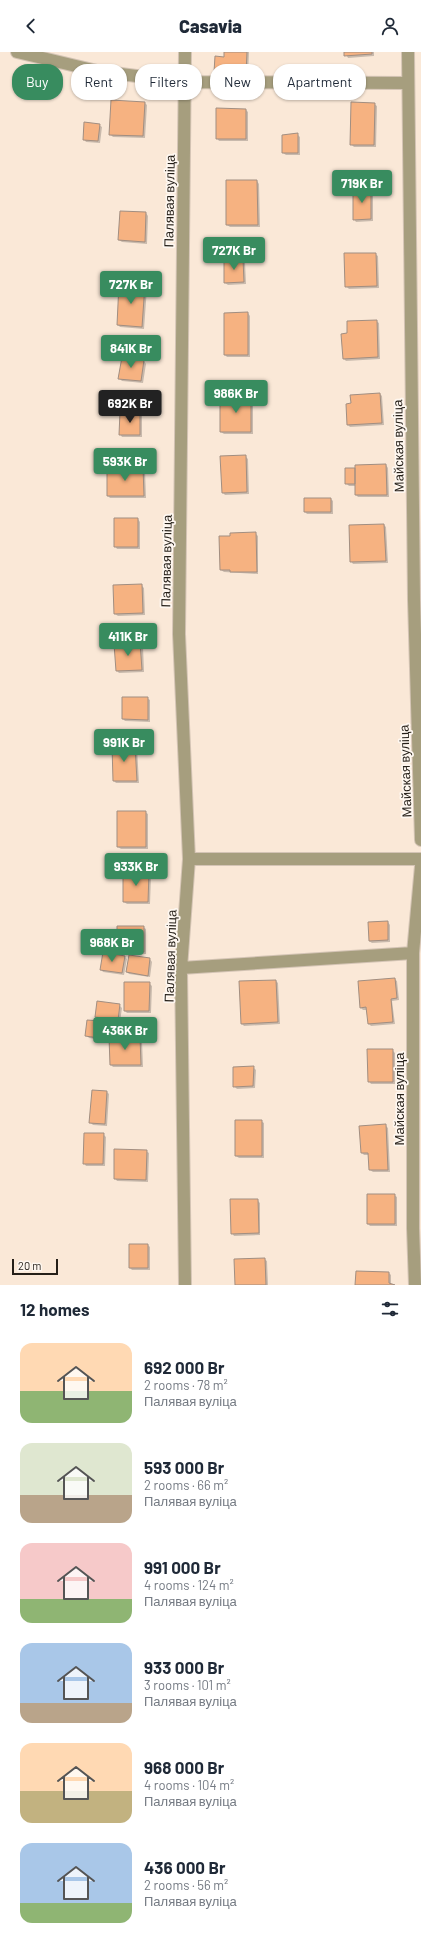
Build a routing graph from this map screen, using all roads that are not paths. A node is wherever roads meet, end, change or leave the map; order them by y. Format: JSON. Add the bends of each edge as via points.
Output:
{"nodes":[{"id":1,"x":17,"y":52,"type":"edge"},
{"id":2,"x":185,"y":52,"type":"edge"},
{"id":3,"x":408,"y":52,"type":"edge"},
{"id":4,"x":185,"y":64,"type":"edge"},
{"id":5,"x":135,"y":75,"type":"edge"},
{"id":6,"x":202,"y":82,"type":"edge"},
{"id":7,"x":408,"y":83,"type":"junction"},
{"id":8,"x":184,"y":100,"type":"edge"},
{"id":9,"x":421,"y":840,"type":"edge"},
{"id":10,"x":190,"y":859,"type":"junction"},
{"id":11,"x":421,"y":859,"type":"edge"},
{"id":12,"x":421,"y":866,"type":"edge"},
{"id":13,"x":414,"y":953,"type":"junction"},
{"id":14,"x":181,"y":968,"type":"junction"},
{"id":15,"x":185,"y":1285,"type":"edge"},
{"id":16,"x":415,"y":1285,"type":"edge"}],
"edges":[{"from":1,"to":5,"type":"street","via":[[97,70]]},
{"from":2,"to":4,"type":"street","name":"Палявая вуліца"},
{"from":3,"to":7,"type":"street","name":"Майская вуліца"},
{"from":6,"to":7,"type":"street"},
{"from":7,"to":9,"type":"street","name":"Майская вуліца","via":[[414,600]]},
{"from":8,"to":10,"type":"street","name":"Палявая вуліца","via":[[179,634]]},
{"from":10,"to":11,"type":"street"},
{"from":10,"to":14,"type":"street","name":"Палявая вуліца"},
{"from":12,"to":13,"type":"street","name":"Майская вуліца"},
{"from":13,"to":14,"type":"street"},
{"from":13,"to":16,"type":"street","name":"Майская вуліца"},
{"from":14,"to":15,"type":"street","name":"Палявая вуліца"}]}
